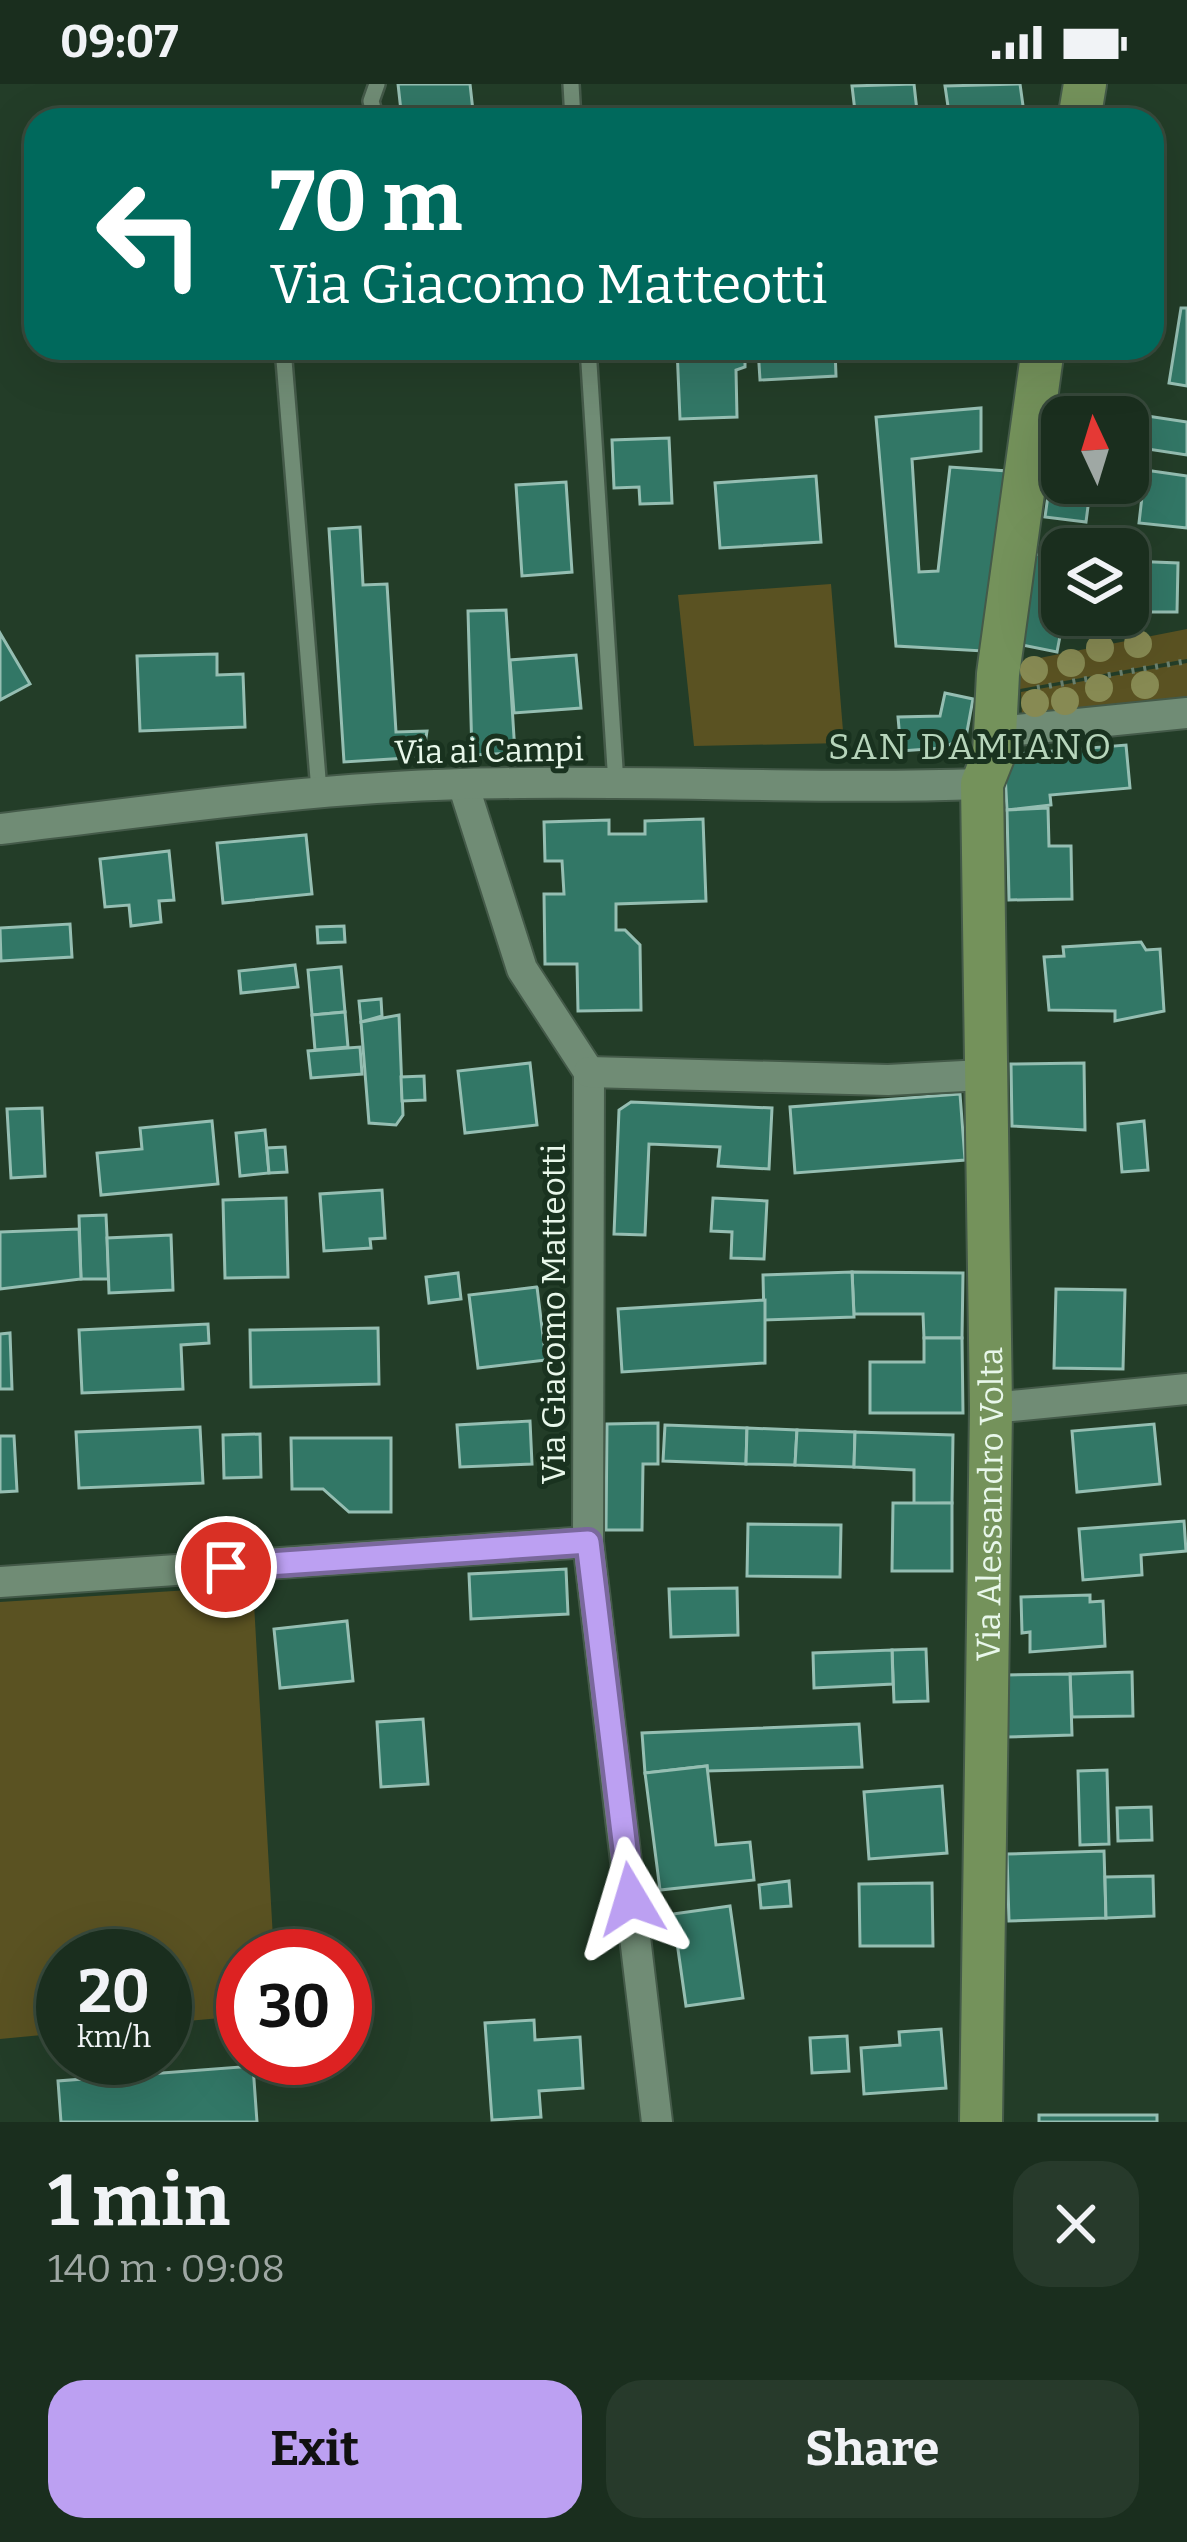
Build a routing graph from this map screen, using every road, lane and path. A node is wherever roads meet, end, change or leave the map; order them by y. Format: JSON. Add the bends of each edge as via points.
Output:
{"nodes":[{"id":1,"x":284,"y":360,"type":"edge"},
{"id":2,"x":589,"y":360,"type":"edge"},
{"id":3,"x":1040,"y":360,"type":"edge"},
{"id":4,"x":1187,"y":661,"type":"edge"},
{"id":5,"x":998,"y":686,"type":"junction"},
{"id":6,"x":1187,"y":713,"type":"edge"},
{"id":7,"x":997,"y":732,"type":"junction"},
{"id":8,"x":464,"y":784,"type":"junction"},
{"id":9,"x":616,"y":784,"type":"junction"},
{"id":10,"x":982,"y":784,"type":"junction"},
{"id":11,"x":319,"y":791,"type":"junction"},
{"id":12,"x":0,"y":829,"type":"edge"},
{"id":13,"x":590,"y":1072,"type":"junction"},
{"id":14,"x":983,"y":1075,"type":"junction"},
{"id":15,"x":1187,"y":1389,"type":"edge"},
{"id":16,"x":991,"y":1408,"type":"junction"},
{"id":17,"x":588,"y":1542,"type":"junction"},
{"id":18,"x":0,"y":1582,"type":"edge"},
{"id":19,"x":657,"y":2122,"type":"edge"},
{"id":20,"x":981,"y":2122,"type":"edge"}],
"edges":[{"from":1,"to":11,"type":"lane"},
{"from":2,"to":9,"type":"lane"},
{"from":3,"to":5,"type":"street","name":"Via Alessandro Volta"},
{"from":4,"to":5,"type":"path","via":[[1021,691]]},
{"from":5,"to":7,"type":"street","name":"Via Alessandro Volta"},
{"from":6,"to":7,"type":"street"},
{"from":7,"to":10,"type":"street","name":"Via Alessandro Volta"},
{"from":8,"to":9,"type":"street","name":"Via ai Campi"},
{"from":8,"to":11,"type":"street","name":"Via ai Campi"},
{"from":8,"to":13,"type":"street","via":[[522,968]]},
{"from":9,"to":10,"type":"street","name":"Via ai Campi"},
{"from":10,"to":14,"type":"street","name":"Via Alessandro Volta"},
{"from":11,"to":12,"type":"street","name":"Via ai Campi"},
{"from":13,"to":14,"type":"street"},
{"from":13,"to":17,"type":"street","name":"Via Giacomo Matteotti"},
{"from":14,"to":16,"type":"street","name":"Via Alessandro Volta"},
{"from":15,"to":16,"type":"street"},
{"from":16,"to":20,"type":"street","name":"Via Alessandro Volta"},
{"from":17,"to":18,"type":"street"},
{"from":17,"to":19,"type":"street","name":"Via Giacomo Matteotti"}]}
